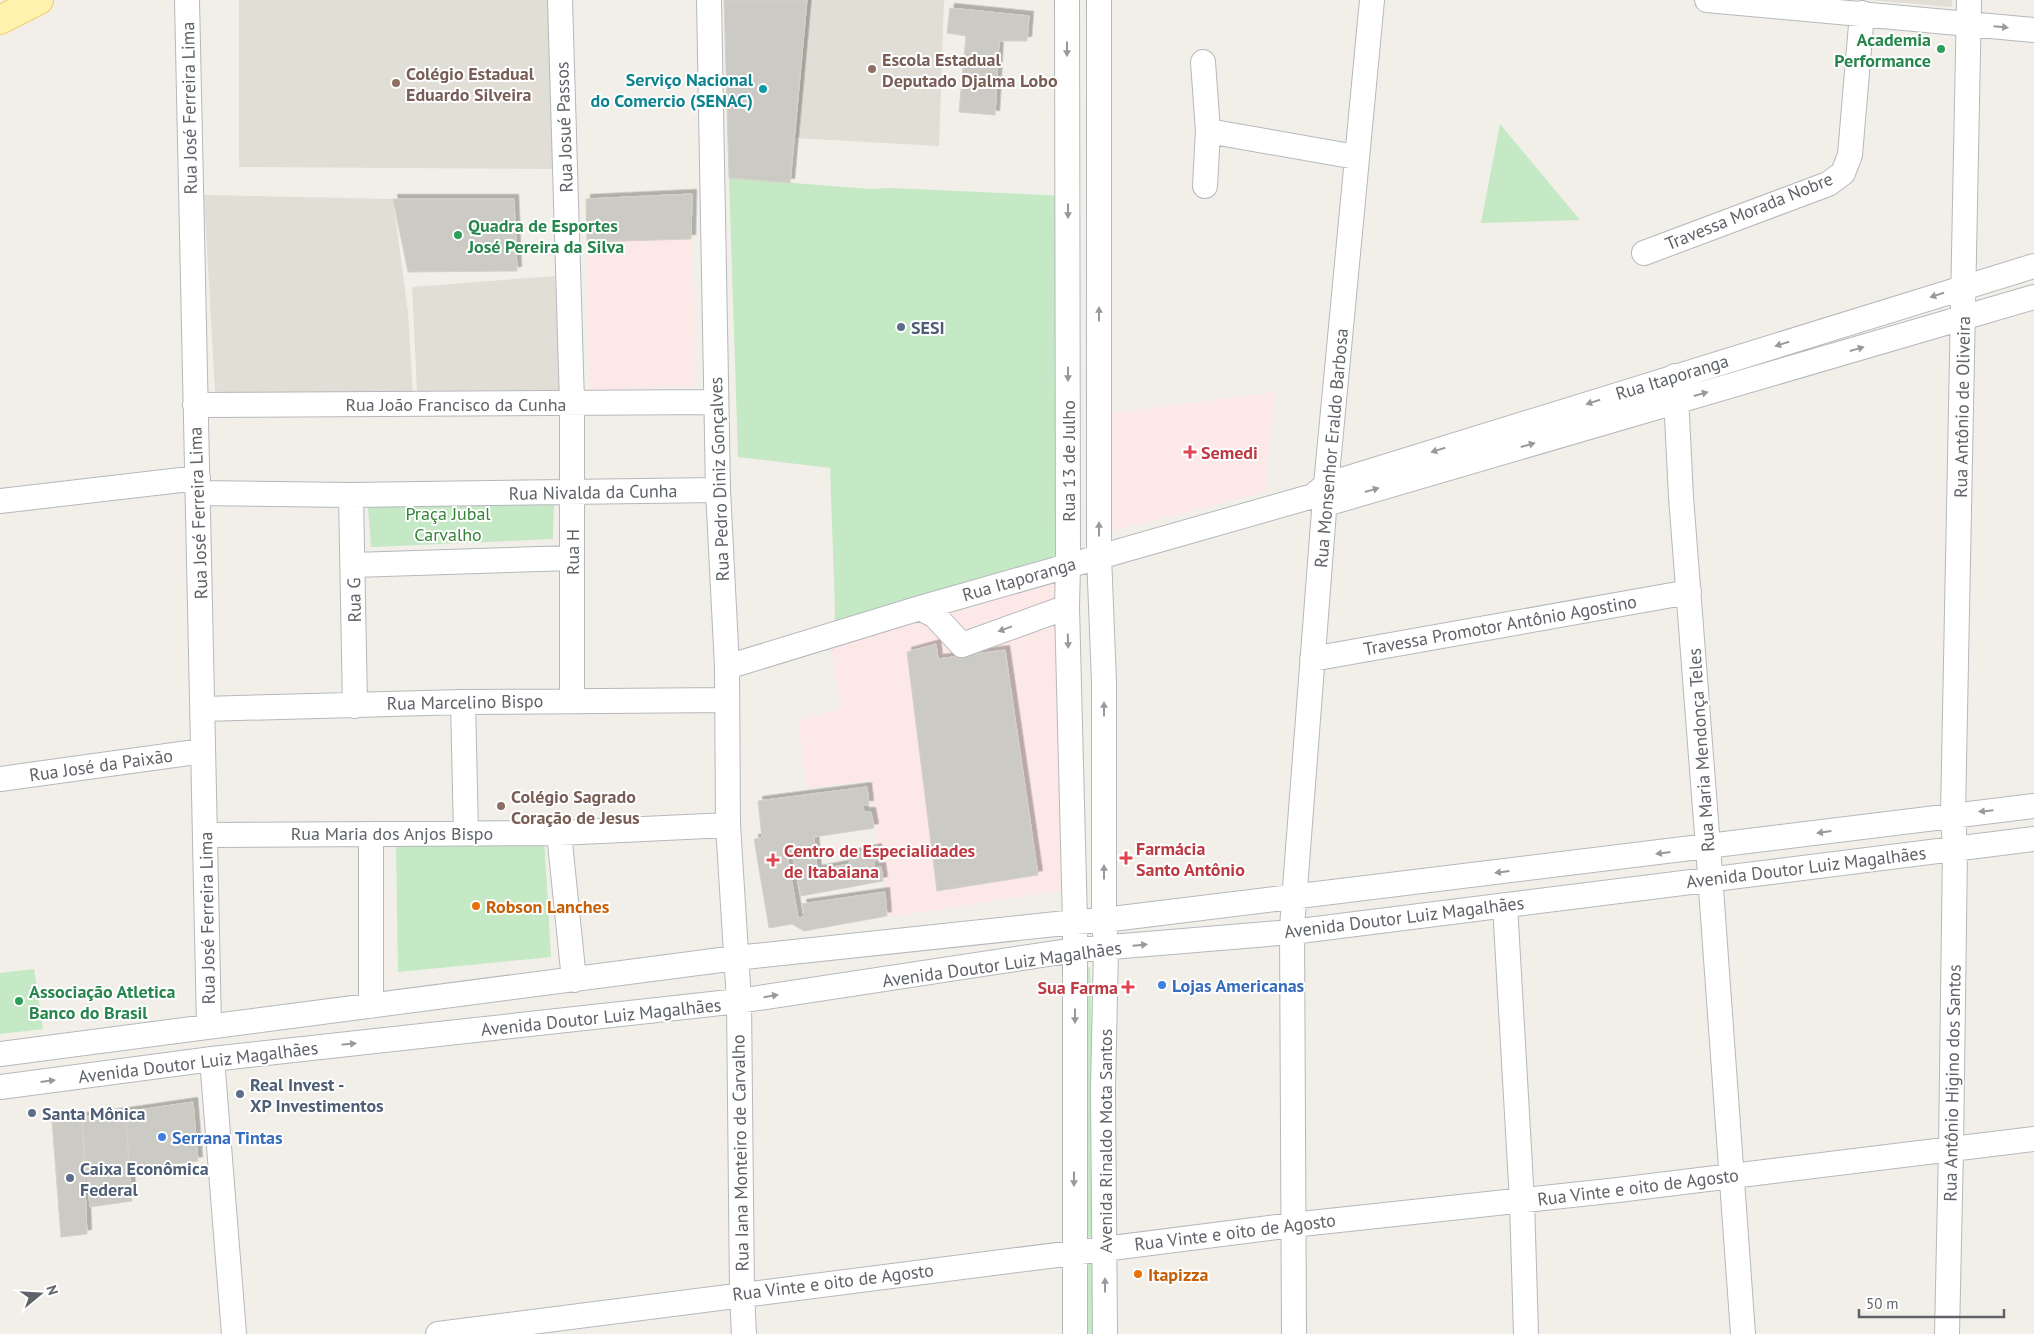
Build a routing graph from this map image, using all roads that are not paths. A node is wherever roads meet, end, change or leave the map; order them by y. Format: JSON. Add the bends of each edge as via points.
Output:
{"nodes":[{"id":1,"x":39,"y":0,"type":"edge"},
{"id":2,"x":187,"y":0,"type":"edge"},
{"id":3,"x":560,"y":0,"type":"edge"},
{"id":4,"x":708,"y":0,"type":"edge"},
{"id":5,"x":1067,"y":0,"type":"edge"},
{"id":6,"x":1099,"y":0,"type":"edge"},
{"id":7,"x":1372,"y":0,"type":"edge"},
{"id":8,"x":1707,"y":0,"type":"edge"},
{"id":9,"x":1970,"y":0,"type":"edge"},
{"id":10,"x":1862,"y":13,"type":"junction"},
{"id":11,"x":0,"y":20,"type":"edge"},
{"id":12,"x":1969,"y":24,"type":"junction"},
{"id":13,"x":2034,"y":30,"type":"edge"},
{"id":14,"x":1203,"y":62,"type":"dead end"},
{"id":15,"x":1208,"y":131,"type":"junction"},
{"id":16,"x":1356,"y":157,"type":"junction"},
{"id":17,"x":1205,"y":186,"type":"dead end"},
{"id":18,"x":1644,"y":253,"type":"dead end"},
{"id":19,"x":2034,"y":266,"type":"edge"},
{"id":20,"x":1964,"y":287,"type":"junction"},
{"id":21,"x":2034,"y":297,"type":"edge"},
{"id":22,"x":1964,"y":318,"type":"junction"},
{"id":23,"x":1675,"y":376,"type":"junction"},
{"id":24,"x":1677,"y":401,"type":"junction"},
{"id":25,"x":716,"y":402,"type":"junction"},
{"id":26,"x":572,"y":403,"type":"junction"},
{"id":27,"x":195,"y":405,"type":"junction"},
{"id":28,"x":198,"y":486,"type":"junction"},
{"id":29,"x":718,"y":490,"type":"junction"},
{"id":30,"x":572,"y":492,"type":"junction"},
{"id":31,"x":351,"y":495,"type":"junction"},
{"id":32,"x":1322,"y":495,"type":"junction"},
{"id":33,"x":0,"y":501,"type":"edge"},
{"id":34,"x":1099,"y":555,"type":"junction"},
{"id":35,"x":571,"y":558,"type":"junction"},
{"id":36,"x":353,"y":565,"type":"junction"},
{"id":37,"x":1068,"y":565,"type":"junction"},
{"id":38,"x":1689,"y":592,"type":"junction"},
{"id":39,"x":1067,"y":606,"type":"junction"},
{"id":40,"x":920,"y":608,"type":"junction"},
{"id":41,"x":1312,"y":659,"type":"junction"},
{"id":42,"x":727,"y":667,"type":"junction"},
{"id":43,"x":572,"y":700,"type":"junction"},
{"id":44,"x":727,"y":700,"type":"junction"},
{"id":45,"x":463,"y":702,"type":"junction"},
{"id":46,"x":355,"y":706,"type":"junction"},
{"id":47,"x":203,"y":709,"type":"junction"},
{"id":48,"x":203,"y":752,"type":"junction"},
{"id":49,"x":0,"y":779,"type":"edge"},
{"id":50,"x":2034,"y":806,"type":"edge"},
{"id":51,"x":728,"y":825,"type":"junction"},
{"id":52,"x":1954,"y":832,"type":"junction"},
{"id":53,"x":466,"y":833,"type":"junction"},
{"id":54,"x":559,"y":833,"type":"junction"},
{"id":55,"x":205,"y":834,"type":"junction"},
{"id":56,"x":372,"y":834,"type":"junction"},
{"id":57,"x":2034,"y":839,"type":"edge"},
{"id":58,"x":1708,"y":847,"type":"junction"},
{"id":59,"x":1711,"y":879,"type":"junction"},
{"id":60,"x":1294,"y":896,"type":"junction"},
{"id":61,"x":1506,"y":905,"type":"junction"},
{"id":62,"x":1104,"y":920,"type":"junction"},
{"id":63,"x":1075,"y":922,"type":"junction"},
{"id":64,"x":1292,"y":932,"type":"junction"},
{"id":65,"x":1106,"y":948,"type":"junction"},
{"id":66,"x":1075,"y":950,"type":"junction"},
{"id":67,"x":736,"y":958,"type":"junction"},
{"id":68,"x":574,"y":980,"type":"junction"},
{"id":69,"x":739,"y":1001,"type":"junction"},
{"id":70,"x":370,"y":1006,"type":"junction"},
{"id":71,"x":209,"y":1026,"type":"junction"},
{"id":72,"x":0,"y":1054,"type":"edge"},
{"id":73,"x":212,"y":1060,"type":"junction"},
{"id":74,"x":0,"y":1087,"type":"edge"},
{"id":75,"x":2034,"y":1138,"type":"edge"},
{"id":76,"x":1951,"y":1149,"type":"junction"},
{"id":77,"x":1733,"y":1175,"type":"junction"},
{"id":78,"x":1522,"y":1201,"type":"junction"},
{"id":79,"x":1292,"y":1225,"type":"junction"},
{"id":80,"x":1104,"y":1248,"type":"junction"},
{"id":81,"x":1074,"y":1252,"type":"junction"},
{"id":82,"x":742,"y":1294,"type":"junction"},
{"id":83,"x":234,"y":1334,"type":"edge"},
{"id":84,"x":438,"y":1334,"type":"edge"},
{"id":85,"x":744,"y":1334,"type":"edge"},
{"id":86,"x":1075,"y":1334,"type":"edge"},
{"id":87,"x":1105,"y":1334,"type":"edge"},
{"id":88,"x":1294,"y":1334,"type":"edge"},
{"id":89,"x":1526,"y":1334,"type":"edge"},
{"id":90,"x":1743,"y":1334,"type":"edge"},
{"id":91,"x":1947,"y":1334,"type":"edge"}],
"edges":[{"from":1,"to":11,"type":"main road"},
{"from":2,"to":27,"type":"street","name":"Rua José Ferreira Lima"},
{"from":3,"to":26,"type":"street","name":"Rua Josué Passos"},
{"from":4,"to":25,"type":"street","name":"Rua Pedro Diniz Gonçalves"},
{"from":5,"to":37,"type":"street","name":"Rua 13 de Julho","one_way":true},
{"from":34,"to":6,"type":"street","name":"Rua 13 de Julho","one_way":true},
{"from":7,"to":16,"type":"street","name":"Rua Monsenhor Eraldo Barbosa"},
{"from":8,"to":10,"type":"street"},
{"from":9,"to":12,"type":"street","name":"Rua Antônio de Oliveira"},
{"from":10,"to":12,"type":"street"},
{"from":10,"to":18,"type":"street","name":"Travessa Morada Nobre","via":[[1850,155],[1843,173],[1828,184]]},
{"from":12,"to":13,"type":"street","one_way":true},
{"from":12,"to":20,"type":"street","name":"Rua Antônio de Oliveira"},
{"from":14,"to":15,"type":"street"},
{"from":15,"to":16,"type":"street"},
{"from":15,"to":17,"type":"street"},
{"from":16,"to":32,"type":"street","name":"Rua Monsenhor Eraldo Barbosa"},
{"from":19,"to":20,"type":"street","name":"Rua Itaporanga"},
{"from":20,"to":22,"type":"street","name":"Rua Antônio de Oliveira"},
{"from":20,"to":23,"type":"street","name":"Rua Itaporanga","one_way":true},
{"from":21,"to":22,"type":"street","name":"Rua Itaporanga"},
{"from":24,"to":22,"type":"street","name":"Rua Itaporanga","one_way":true},
{"from":22,"to":52,"type":"street","name":"Rua Antônio de Oliveira"},
{"from":23,"to":24,"type":"street","name":"Rua Maria Mendonça Teles"},
{"from":23,"to":32,"type":"street","name":"Rua Itaporanga","one_way":true},
{"from":32,"to":24,"type":"street","name":"Rua Itaporanga","one_way":true},
{"from":24,"to":38,"type":"street","name":"Rua Maria Mendonça Teles","via":[[1680,498]]},
{"from":25,"to":26,"type":"street","name":"Rua João Francisco da Cunha"},
{"from":25,"to":29,"type":"street","name":"Rua Pedro Diniz Gonçalves"},
{"from":26,"to":27,"type":"street","name":"Rua João Francisco da Cunha"},
{"from":26,"to":30,"type":"street","name":"Rua H"},
{"from":27,"to":28,"type":"street","name":"Rua José Ferreira Lima"},
{"from":28,"to":31,"type":"street","name":"Rua Nivalda da Cunha"},
{"from":28,"to":33,"type":"street","name":"Rua Nivalda da Cunha"},
{"from":28,"to":47,"type":"street","name":"Rua José Ferreira Lima"},
{"from":29,"to":30,"type":"street","name":"Rua Nivalda da Cunha"},
{"from":29,"to":42,"type":"street","name":"Rua Pedro Diniz Gonçalves"},
{"from":30,"to":31,"type":"street","name":"Rua Nivalda da Cunha"},
{"from":30,"to":35,"type":"street","name":"Rua H"},
{"from":31,"to":36,"type":"street","name":"Rua G"},
{"from":32,"to":34,"type":"street","name":"Rua Itaporanga"},
{"from":32,"to":41,"type":"street","name":"Rua Monsenhor Eraldo Barbosa"},
{"from":34,"to":37,"type":"street","name":"Rua Itaporanga"},
{"from":62,"to":34,"type":"street","name":"Rua 13 de Julho","one_way":true,"via":[[1104,682]]},
{"from":35,"to":36,"type":"street"},
{"from":35,"to":43,"type":"street","name":"Rua H"},
{"from":36,"to":46,"type":"street","name":"Rua G"},
{"from":37,"to":39,"type":"street","name":"Rua 13 de Julho"},
{"from":37,"to":40,"type":"street","name":"Rua Itaporanga"},
{"from":38,"to":41,"type":"street","name":"Travessa Promotor Antônio Agostino"},
{"from":38,"to":58,"type":"street","name":"Rua Maria Mendonça Teles"},
{"from":39,"to":40,"type":"street","one_way":true,"via":[[962,645],[935,616]]},
{"from":39,"to":63,"type":"street","name":"Rua 13 de Julho","one_way":true},
{"from":40,"to":42,"type":"street","name":"Rua Itaporanga"},
{"from":41,"to":60,"type":"street","name":"Rua Monsenhor Eraldo Barbosa"},
{"from":42,"to":44,"type":"street","name":"Rua Pedro Diniz Gonçalves"},
{"from":43,"to":44,"type":"street","name":"Rua Marcelino Bispo"},
{"from":43,"to":45,"type":"street","name":"Rua Marcelino Bispo"},
{"from":44,"to":51,"type":"street","name":"Rua Pedro Diniz Gonçalves"},
{"from":45,"to":46,"type":"street","name":"Rua Marcelino Bispo"},
{"from":45,"to":53,"type":"street"},
{"from":46,"to":47,"type":"street","name":"Rua Marcelino Bispo"},
{"from":47,"to":48,"type":"street","name":"Rua José Ferreira Lima"},
{"from":48,"to":49,"type":"street","name":"Rua José da Paixão"},
{"from":48,"to":55,"type":"street","name":"Rua José Ferreira Lima"},
{"from":50,"to":52,"type":"street","name":"Avenida Doutor Luiz Magalhães","one_way":true},
{"from":51,"to":54,"type":"street","name":"Rua Maria dos Anjos Bispo"},
{"from":51,"to":67,"type":"street","name":"Rua Pedro Diniz Gonçalves"},
{"from":52,"to":57,"type":"street","name":"Avenida Doutor Luiz Magalhães"},
{"from":52,"to":58,"type":"street","name":"Avenida Doutor Luiz Magalhães","one_way":true},
{"from":52,"to":59,"type":"street","name":"Avenida Doutor Luiz Magalhães"},
{"from":52,"to":76,"type":"street","name":"Rua Antônio Higino dos Santos"},
{"from":53,"to":54,"type":"street","name":"Rua Maria dos Anjos Bispo"},
{"from":53,"to":56,"type":"street","name":"Rua Maria dos Anjos Bispo"},
{"from":54,"to":68,"type":"street"},
{"from":55,"to":56,"type":"street","name":"Rua Maria dos Anjos Bispo"},
{"from":55,"to":71,"type":"street","name":"Rua José Ferreira Lima"},
{"from":56,"to":70,"type":"street"},
{"from":58,"to":59,"type":"street","name":"Rua Maria Mendonça Teles"},
{"from":58,"to":60,"type":"street","name":"Avenida Doutor Luiz Magalhães","one_way":true},
{"from":59,"to":61,"type":"street","name":"Avenida Doutor Luiz Magalhães"},
{"from":59,"to":77,"type":"street","name":"Rua Maria Mendonça Teles"},
{"from":60,"to":62,"type":"street","name":"Avenida Doutor Luiz Magalhães"},
{"from":60,"to":64,"type":"street","name":"Rua Monsenhor Eraldo Barbosa"},
{"from":61,"to":64,"type":"street","name":"Avenida Doutor Luiz Magalhães"},
{"from":61,"to":78,"type":"street"},
{"from":62,"to":63,"type":"street","name":"Avenida Doutor Luiz Magalhães"},
{"from":62,"to":65,"type":"street","name":"Avenida Rinaldo Mota Santos"},
{"from":63,"to":66,"type":"street","name":"Avenida Rinaldo Mota Santos"},
{"from":63,"to":67,"type":"street","name":"Avenida Doutor Luiz Magalhães"},
{"from":65,"to":64,"type":"street","name":"Avenida Doutor Luiz Magalhães","one_way":true},
{"from":64,"to":79,"type":"street","name":"Rua Monsenhor Eraldo Barbosa"},
{"from":65,"to":66,"type":"street","name":"Avenida Doutor Luiz Magalhães"},
{"from":65,"to":80,"type":"street","name":"Avenida Rinaldo Mota Santos"},
{"from":69,"to":66,"type":"street","name":"Avenida Doutor Luiz Magalhães","one_way":true},
{"from":66,"to":81,"type":"street","name":"Avenida Rinaldo Mota Santos","one_way":true},
{"from":67,"to":68,"type":"street","name":"Avenida Doutor Luiz Magalhães"},
{"from":67,"to":69,"type":"street","name":"Rua Iana Monteiro de Carvalho"},
{"from":68,"to":70,"type":"street","name":"Avenida Doutor Luiz Magalhães"},
{"from":73,"to":69,"type":"street","name":"Avenida Doutor Luiz Magalhães","one_way":true},
{"from":69,"to":82,"type":"street","name":"Rua Iana Monteiro de Carvalho"},
{"from":70,"to":71,"type":"street","name":"Avenida Doutor Luiz Magalhães"},
{"from":71,"to":72,"type":"street","name":"Avenida Doutor Luiz Magalhães"},
{"from":74,"to":73,"type":"street","name":"Avenida Doutor Luiz Magalhães","one_way":true},
{"from":73,"to":83,"type":"street"},
{"from":75,"to":76,"type":"street","name":"Rua Vinte e oito de Agosto"},
{"from":76,"to":77,"type":"street","name":"Rua Vinte e oito de Agosto"},
{"from":76,"to":91,"type":"street","name":"Rua Antônio Higino dos Santos"},
{"from":77,"to":78,"type":"street","name":"Rua Vinte e oito de Agosto"},
{"from":77,"to":90,"type":"street","name":"Rua Maria Mendonça Teles"},
{"from":78,"to":79,"type":"street","name":"Rua Vinte e oito de Agosto"},
{"from":78,"to":89,"type":"street"},
{"from":79,"to":80,"type":"street","name":"Rua Vinte e oito de Agosto"},
{"from":79,"to":88,"type":"street","name":"Rua Monsenhor Eraldo Barbosa"},
{"from":80,"to":81,"type":"street","name":"Rua Vinte e oito de Agosto"},
{"from":87,"to":80,"type":"street","name":"Avenida Rinaldo Mota Santos","one_way":true},
{"from":81,"to":82,"type":"street","name":"Rua Vinte e oito de Agosto"},
{"from":81,"to":86,"type":"street","name":"Avenida Rinaldo Mota Santos"},
{"from":82,"to":84,"type":"street","name":"Rua Vinte e oito de Agosto"},
{"from":82,"to":85,"type":"street","name":"Rua Iana Monteiro de Carvalho"}]}
